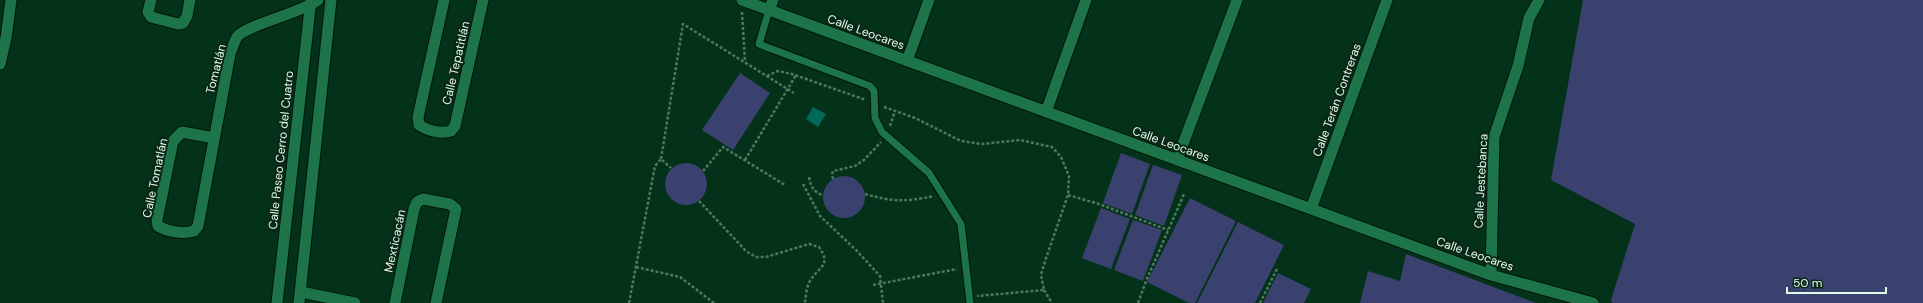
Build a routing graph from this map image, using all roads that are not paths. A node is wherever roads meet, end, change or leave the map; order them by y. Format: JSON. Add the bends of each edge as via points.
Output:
{"nodes":[{"id":1,"x":11,"y":0,"type":"edge"},
{"id":2,"x":151,"y":0,"type":"edge"},
{"id":3,"x":190,"y":0,"type":"edge"},
{"id":4,"x":331,"y":0,"type":"edge"},
{"id":5,"x":444,"y":0,"type":"edge"},
{"id":6,"x":483,"y":0,"type":"edge"},
{"id":7,"x":929,"y":0,"type":"edge"},
{"id":8,"x":1086,"y":0,"type":"edge"},
{"id":9,"x":1236,"y":0,"type":"edge"},
{"id":10,"x":1387,"y":0,"type":"edge"},
{"id":11,"x":1539,"y":0,"type":"edge"},
{"id":12,"x":313,"y":2,"type":"edge"},
{"id":13,"x":742,"y":4,"type":"edge"},
{"id":14,"x":771,"y":5,"type":"edge"},
{"id":15,"x":907,"y":61,"type":"junction"},
{"id":16,"x":0,"y":64,"type":"edge"},
{"id":17,"x":1046,"y":112,"type":"junction"},
{"id":18,"x":214,"y":138,"type":"junction"},
{"id":19,"x":1177,"y":160,"type":"junction"},
{"id":20,"x":1311,"y":209,"type":"junction"},
{"id":21,"x":158,"y":226,"type":"joint"},
{"id":22,"x":1491,"y":275,"type":"junction"},
{"id":23,"x":301,"y":292,"type":"junction"},
{"id":24,"x":969,"y":300,"type":"edge"},
{"id":25,"x":277,"y":303,"type":"edge"},
{"id":26,"x":300,"y":303,"type":"edge"},
{"id":27,"x":355,"y":303,"type":"edge"},
{"id":28,"x":395,"y":303,"type":"edge"},
{"id":29,"x":436,"y":303,"type":"edge"},
{"id":30,"x":1593,"y":303,"type":"edge"}],
"edges":[{"from":1,"to":16,"type":"street"},
{"from":2,"to":3,"type":"street","via":[[148,12],[151,17],[178,24],[183,23],[187,16]]},
{"from":4,"to":23,"type":"street"},
{"from":5,"to":6,"type":"street","name":"Calle Tepatitlán","via":[[418,117],[419,125],[444,133],[452,131],[455,126]]},
{"from":7,"to":15,"type":"street"},
{"from":8,"to":17,"type":"street"},
{"from":9,"to":19,"type":"street"},
{"from":10,"to":20,"type":"street","name":"Calle Terán Contreras"},
{"from":11,"to":22,"type":"street","name":"Calle Jestebanca","via":[[1529,18],[1518,66],[1494,137]]},
{"from":12,"to":18,"type":"street","name":"Tomatlán","via":[[255,26],[238,36],[230,54]]},
{"from":12,"to":25,"type":"street","name":"Calle Paseo Cerro del Cuatro"},
{"from":13,"to":14,"type":"street","name":"Calle Leocares"},
{"from":14,"to":15,"type":"street","name":"Calle Leocares"},
{"from":14,"to":24,"type":"lane","via":[[759,44],[870,86],[874,91],[875,118],[886,135],[929,173],[961,224]]},
{"from":15,"to":17,"type":"street","name":"Calle Leocares"},
{"from":17,"to":19,"type":"street","name":"Calle Leocares"},
{"from":18,"to":21,"type":"street","name":"Calle Tomatlán","via":[[182,132],[173,141],[157,220]]},
{"from":18,"to":21,"type":"street","name":"Tomatlán","via":[[198,226],[188,233]]},
{"from":19,"to":20,"type":"street","name":"Calle Leocares"},
{"from":20,"to":22,"type":"street","name":"Calle Leocares"},
{"from":22,"to":30,"type":"street","name":"Calle Leocares"},
{"from":23,"to":26,"type":"street"},
{"from":23,"to":27,"type":"street"},
{"from":28,"to":29,"type":"street","name":"Mexticacán","via":[[414,209],[417,202],[423,198],[450,204],[456,209]]}]}
